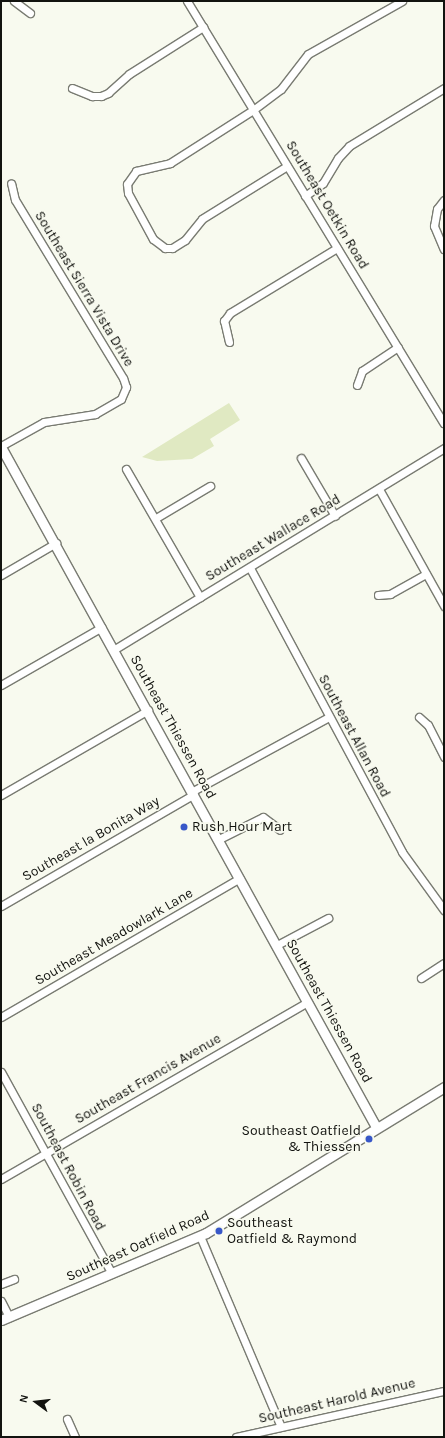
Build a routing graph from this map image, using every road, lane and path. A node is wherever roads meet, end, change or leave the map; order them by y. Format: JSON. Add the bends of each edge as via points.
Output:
{"nodes":[{"id":1,"x":14,"y":1,"type":"edge"},
{"id":2,"x":187,"y":1,"type":"edge"},
{"id":3,"x":402,"y":1,"type":"edge"},
{"id":4,"x":30,"y":13,"type":"dead end"},
{"id":5,"x":202,"y":27,"type":"junction"},
{"id":6,"x":72,"y":88,"type":"dead end"},
{"id":7,"x":444,"y":88,"type":"edge"},
{"id":8,"x":253,"y":110,"type":"junction"},
{"id":9,"x":287,"y":166,"type":"junction"},
{"id":10,"x":11,"y":183,"type":"dead end"},
{"id":11,"x":305,"y":196,"type":"junction"},
{"id":12,"x":444,"y":200,"type":"edge"},
{"id":13,"x":337,"y":248,"type":"junction"},
{"id":14,"x":444,"y":249,"type":"edge"},
{"id":15,"x":229,"y":342,"type":"dead end"},
{"id":16,"x":398,"y":347,"type":"junction"},
{"id":17,"x":358,"y":385,"type":"dead end"},
{"id":18,"x":444,"y":423,"type":"edge"},
{"id":19,"x":1,"y":446,"type":"edge"},
{"id":20,"x":444,"y":448,"type":"edge"},
{"id":21,"x":301,"y":458,"type":"dead end"},
{"id":22,"x":126,"y":469,"type":"dead end"},
{"id":23,"x":210,"y":486,"type":"dead end"},
{"id":24,"x":379,"y":489,"type":"junction"},
{"id":25,"x":335,"y":516,"type":"junction"},
{"id":26,"x":156,"y":518,"type":"junction"},
{"id":27,"x":56,"y":543,"type":"junction"},
{"id":28,"x":250,"y":568,"type":"junction"},
{"id":29,"x":426,"y":574,"type":"junction"},
{"id":30,"x":1,"y":575,"type":"edge"},
{"id":31,"x":378,"y":595,"type":"dead end"},
{"id":32,"x":200,"y":597,"type":"junction"},
{"id":33,"x":444,"y":606,"type":"edge"},
{"id":34,"x":102,"y":627,"type":"junction"},
{"id":35,"x":115,"y":649,"type":"junction"},
{"id":36,"x":1,"y":685,"type":"edge"},
{"id":37,"x":148,"y":710,"type":"junction"},
{"id":38,"x":329,"y":717,"type":"junction"},
{"id":39,"x":419,"y":717,"type":"dead end"},
{"id":40,"x":444,"y":757,"type":"edge"},
{"id":41,"x":193,"y":793,"type":"junction"},
{"id":42,"x":1,"y":795,"type":"edge"},
{"id":43,"x":280,"y":830,"type":"dead end"},
{"id":44,"x":219,"y":839,"type":"junction"},
{"id":45,"x":240,"y":878,"type":"junction"},
{"id":46,"x":1,"y":906,"type":"edge"},
{"id":47,"x":444,"y":910,"type":"edge"},
{"id":48,"x":328,"y":918,"type":"dead end"},
{"id":49,"x":277,"y":945,"type":"junction"},
{"id":50,"x":444,"y":963,"type":"edge"},
{"id":51,"x":421,"y":978,"type":"dead end"},
{"id":52,"x":308,"y":1002,"type":"junction"},
{"id":53,"x":1,"y":1017,"type":"edge"},
{"id":54,"x":1,"y":1072,"type":"edge"},
{"id":55,"x":444,"y":1087,"type":"edge"},
{"id":56,"x":376,"y":1127,"type":"junction"},
{"id":57,"x":46,"y":1153,"type":"junction"},
{"id":58,"x":1,"y":1179,"type":"edge"},
{"id":59,"x":200,"y":1236,"type":"junction"},
{"id":60,"x":112,"y":1274,"type":"junction"},
{"id":61,"x":14,"y":1279,"type":"dead end"},
{"id":62,"x":1,"y":1284,"type":"edge"},
{"id":63,"x":1,"y":1301,"type":"edge"},
{"id":64,"x":5,"y":1319,"type":"edge"},
{"id":65,"x":444,"y":1391,"type":"edge"},
{"id":66,"x":68,"y":1419,"type":"dead end"},
{"id":67,"x":281,"y":1427,"type":"junction"},
{"id":68,"x":75,"y":1437,"type":"edge"},
{"id":69,"x":236,"y":1437,"type":"edge"}],
"edges":[{"from":1,"to":4,"type":"street"},
{"from":2,"to":5,"type":"street","name":"Southeast Oetkin Road"},
{"from":3,"to":8,"type":"street","via":[[308,54],[281,89]]},
{"from":5,"to":6,"type":"street","via":[[129,74],[108,93],[92,96]]},
{"from":5,"to":8,"type":"street","name":"Southeast Oetkin Road"},
{"from":7,"to":11,"type":"street","via":[[349,146],[338,158],[324,183]]},
{"from":8,"to":9,"type":"street","name":"Southeast Oetkin Road"},
{"from":8,"to":9,"type":"street","via":[[170,163],[145,168],[131,175],[127,184],[128,193],[153,239],[165,248],[179,246],[202,219]]},
{"from":9,"to":11,"type":"street","name":"Southeast Oetkin Road"},
{"from":10,"to":19,"type":"street","name":"Southeast Sierra Vista Drive","via":[[15,200],[123,378],[126,388],[121,399],[95,414],[44,422]]},
{"from":11,"to":13,"type":"street","name":"Southeast Oetkin Road"},
{"from":12,"to":14,"type":"street","via":[[437,209],[434,226]]},
{"from":13,"to":15,"type":"street","via":[[230,313],[224,321]]},
{"from":13,"to":16,"type":"street","name":"Southeast Oetkin Road"},
{"from":16,"to":17,"type":"street","via":[[362,371]]},
{"from":16,"to":18,"type":"street","name":"Southeast Oetkin Road"},
{"from":19,"to":27,"type":"main road","name":"Southeast Thiessen Road"},
{"from":20,"to":24,"type":"street","name":"Southeast Wallace Road"},
{"from":21,"to":25,"type":"street"},
{"from":22,"to":26,"type":"street"},
{"from":23,"to":26,"type":"street"},
{"from":24,"to":25,"type":"street","name":"Southeast Wallace Road"},
{"from":24,"to":29,"type":"street"},
{"from":25,"to":28,"type":"street","name":"Southeast Wallace Road"},
{"from":26,"to":32,"type":"street"},
{"from":27,"to":30,"type":"street"},
{"from":27,"to":34,"type":"main road","name":"Southeast Thiessen Road"},
{"from":28,"to":32,"type":"street","name":"Southeast Wallace Road"},
{"from":28,"to":38,"type":"street","name":"Southeast Allan Road"},
{"from":29,"to":31,"type":"street","via":[[390,594]]},
{"from":29,"to":33,"type":"street"},
{"from":32,"to":35,"type":"street","name":"Southeast Wallace Road"},
{"from":34,"to":35,"type":"main road","name":"Southeast Thiessen Road"},
{"from":34,"to":36,"type":"street"},
{"from":35,"to":37,"type":"main road","name":"Southeast Thiessen Road"},
{"from":37,"to":41,"type":"main road","name":"Southeast Thiessen Road"},
{"from":37,"to":42,"type":"street"},
{"from":38,"to":41,"type":"street","name":"Southeast la Bonita Way"},
{"from":38,"to":47,"type":"street","name":"Southeast Allan Road","via":[[402,852]]},
{"from":39,"to":40,"type":"street","via":[[428,725]]},
{"from":41,"to":44,"type":"main road","name":"Southeast Thiessen Road"},
{"from":41,"to":46,"type":"street","name":"Southeast la Bonita Way"},
{"from":43,"to":44,"type":"street","via":[[263,817]]},
{"from":44,"to":45,"type":"main road","name":"Southeast Thiessen Road"},
{"from":45,"to":49,"type":"main road","name":"Southeast Thiessen Road"},
{"from":45,"to":53,"type":"street","name":"Southeast Meadowlark Lane"},
{"from":48,"to":49,"type":"street"},
{"from":49,"to":52,"type":"main road","name":"Southeast Thiessen Road"},
{"from":50,"to":51,"type":"street"},
{"from":52,"to":56,"type":"main road","name":"Southeast Thiessen Road"},
{"from":52,"to":57,"type":"street","name":"Southeast Francis Avenue"},
{"from":54,"to":57,"type":"street","name":"Southeast Robin Road"},
{"from":55,"to":56,"type":"main road","name":"Southeast Oatfield Road"},
{"from":56,"to":59,"type":"main road","name":"Southeast Oatfield Road"},
{"from":57,"to":58,"type":"street","name":"Southeast Francis Avenue"},
{"from":57,"to":60,"type":"street","name":"Southeast Robin Road"},
{"from":59,"to":60,"type":"main road","name":"Southeast Oatfield Road"},
{"from":59,"to":67,"type":"street"},
{"from":60,"to":64,"type":"main road","name":"Southeast Oatfield Road"},
{"from":61,"to":62,"type":"street"},
{"from":63,"to":64,"type":"street"},
{"from":65,"to":67,"type":"street","name":"Southeast Harold Avenue"},
{"from":66,"to":68,"type":"street"},
{"from":67,"to":69,"type":"street","name":"Southeast Harold Avenue"}]}
